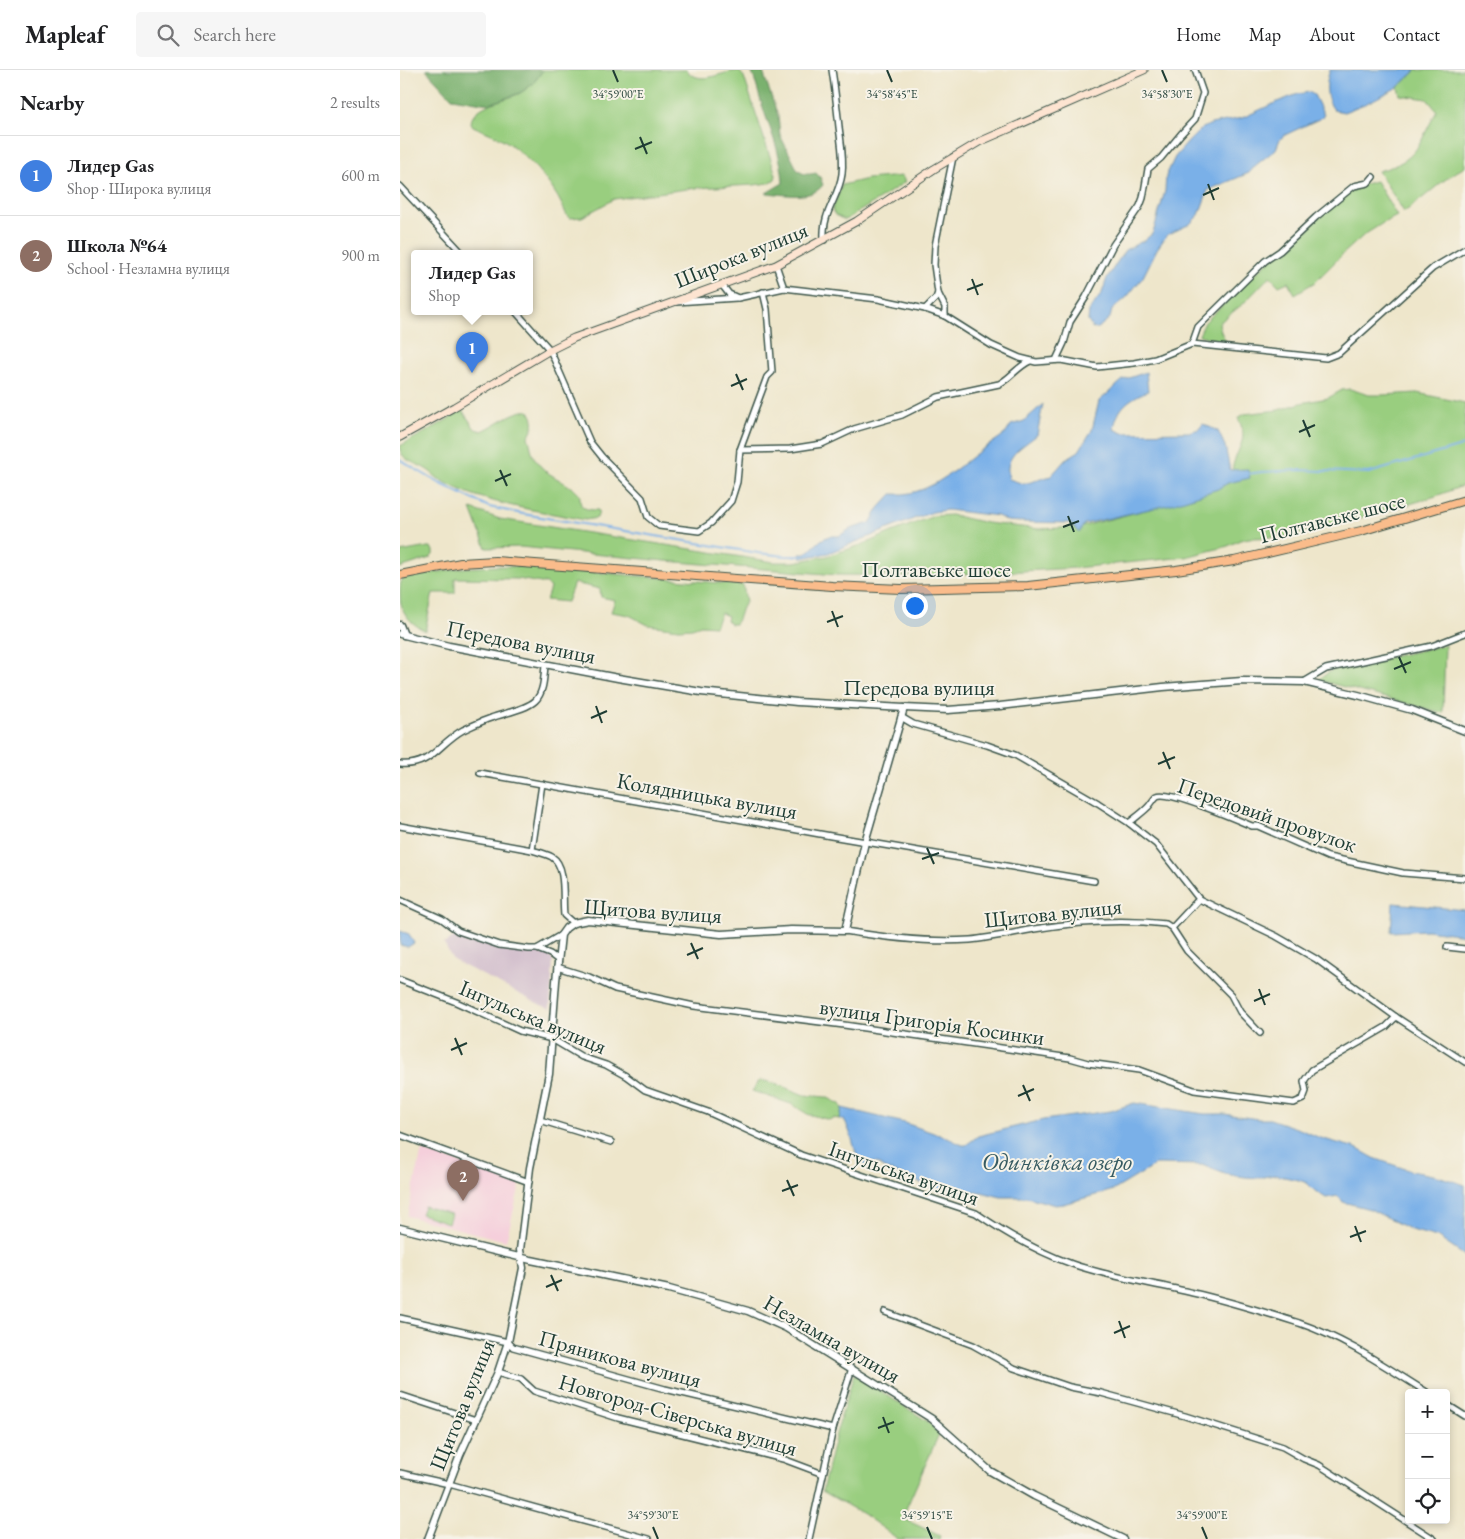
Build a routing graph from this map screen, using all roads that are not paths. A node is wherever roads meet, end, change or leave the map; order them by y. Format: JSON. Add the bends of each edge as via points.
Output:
{"nodes":[{"id":1,"x":832,"y":70,"type":"edge"},
{"id":2,"x":1144,"y":70,"type":"edge"},
{"id":3,"x":1195,"y":70,"type":"edge"},
{"id":4,"x":953,"y":157,"type":"junction"},
{"id":5,"x":1372,"y":177,"type":"dead end"},
{"id":6,"x":400,"y":186,"type":"edge"},
{"id":7,"x":824,"y":240,"type":"junction"},
{"id":8,"x":1465,"y":249,"type":"edge"},
{"id":9,"x":459,"y":250,"type":"edge"},
{"id":10,"x":776,"y":265,"type":"junction"},
{"id":11,"x":722,"y":285,"type":"junction"},
{"id":12,"x":784,"y":288,"type":"junction"},
{"id":13,"x":764,"y":292,"type":"junction"},
{"id":14,"x":938,"y":293,"type":"junction"},
{"id":15,"x":738,"y":298,"type":"junction"},
{"id":16,"x":673,"y":302,"type":"junction"},
{"id":17,"x":925,"y":309,"type":"junction"},
{"id":18,"x":519,"y":315,"type":"edge"},
{"id":19,"x":945,"y":316,"type":"junction"},
{"id":20,"x":1192,"y":344,"type":"junction"},
{"id":21,"x":550,"y":350,"type":"junction"},
{"id":22,"x":1031,"y":360,"type":"junction"},
{"id":23,"x":1056,"y":360,"type":"junction"},
{"id":24,"x":400,"y":437,"type":"edge"},
{"id":25,"x":740,"y":450,"type":"junction"},
{"id":26,"x":1465,"y":500,"type":"edge"},
{"id":27,"x":400,"y":575,"type":"edge"},
{"id":28,"x":400,"y":625,"type":"edge"},
{"id":29,"x":1465,"y":633,"type":"edge"},
{"id":30,"x":402,"y":634,"type":"edge"},
{"id":31,"x":546,"y":665,"type":"junction"},
{"id":32,"x":1304,"y":682,"type":"junction"},
{"id":33,"x":904,"y":708,"type":"junction"},
{"id":34,"x":901,"y":717,"type":"junction"},
{"id":35,"x":1465,"y":730,"type":"edge"},
{"id":36,"x":400,"y":764,"type":"edge"},
{"id":37,"x":480,"y":773,"type":"dead end"},
{"id":38,"x":542,"y":784,"type":"junction"},
{"id":39,"x":1129,"y":823,"type":"junction"},
{"id":40,"x":400,"y":826,"type":"edge"},
{"id":41,"x":865,"y":842,"type":"junction"},
{"id":42,"x":532,"y":850,"type":"junction"},
{"id":43,"x":1465,"y":878,"type":"edge"},
{"id":44,"x":1094,"y":881,"type":"dead end"},
{"id":45,"x":1199,"y":899,"type":"junction"},
{"id":46,"x":400,"y":900,"type":"edge"},
{"id":47,"x":573,"y":923,"type":"junction"},
{"id":48,"x":1172,"y":928,"type":"junction"},
{"id":49,"x":846,"y":931,"type":"junction"},
{"id":50,"x":561,"y":935,"type":"junction"},
{"id":51,"x":1447,"y":947,"type":"dead end"},
{"id":52,"x":537,"y":949,"type":"junction"},
{"id":53,"x":1465,"y":949,"type":"edge"},
{"id":54,"x":558,"y":964,"type":"junction"},
{"id":55,"x":400,"y":980,"type":"edge"},
{"id":56,"x":1396,"y":1017,"type":"junction"},
{"id":57,"x":1260,"y":1032,"type":"dead end"},
{"id":58,"x":552,"y":1039,"type":"junction"},
{"id":59,"x":1465,"y":1062,"type":"edge"},
{"id":60,"x":540,"y":1120,"type":"junction"},
{"id":61,"x":400,"y":1135,"type":"edge"},
{"id":62,"x":611,"y":1142,"type":"dead end"},
{"id":63,"x":529,"y":1182,"type":"junction"},
{"id":64,"x":400,"y":1228,"type":"edge"},
{"id":65,"x":521,"y":1258,"type":"junction"},
{"id":66,"x":885,"y":1312,"type":"dead end"},
{"id":67,"x":400,"y":1318,"type":"edge"},
{"id":68,"x":508,"y":1342,"type":"junction"},
{"id":69,"x":852,"y":1368,"type":"junction"},
{"id":70,"x":498,"y":1372,"type":"junction"},
{"id":71,"x":1421,"y":1389,"type":"edge"},
{"id":72,"x":400,"y":1395,"type":"edge"},
{"id":73,"x":1450,"y":1407,"type":"edge"},
{"id":74,"x":1465,"y":1416,"type":"edge"},
{"id":75,"x":476,"y":1420,"type":"junction"},
{"id":76,"x":833,"y":1429,"type":"junction"},
{"id":77,"x":400,"y":1473,"type":"edge"},
{"id":78,"x":823,"y":1474,"type":"junction"},
{"id":79,"x":449,"y":1484,"type":"junction"},
{"id":80,"x":428,"y":1539,"type":"edge"},
{"id":81,"x":648,"y":1539,"type":"edge"},
{"id":82,"x":809,"y":1539,"type":"edge"},
{"id":83,"x":1123,"y":1539,"type":"edge"},
{"id":84,"x":1434,"y":1539,"type":"edge"}],
"edges":[{"from":1,"to":7,"type":"street","via":[[842,171],[841,181],[826,214]]},
{"from":2,"to":4,"type":"main road","name":"Широка вулиця","via":[[1036,116]]},
{"from":3,"to":23,"type":"street","via":[[1203,94],[1195,120],[1148,169],[1144,198],[1113,245],[1070,322]]},
{"from":4,"to":7,"type":"main road","name":"Широка вулиця"},
{"from":4,"to":14,"type":"street","via":[[935,246]]},
{"from":5,"to":20,"type":"street","via":[[1368,183],[1354,186],[1265,261],[1198,327]]},
{"from":6,"to":9,"type":"street"},
{"from":7,"to":10,"type":"main road","name":"Широка вулиця"},
{"from":8,"to":20,"type":"street","via":[[1433,268],[1333,356],[1326,358]]},
{"from":10,"to":11,"type":"main road","name":"Широка вулиця"},
{"from":10,"to":12,"type":"street"},
{"from":11,"to":15,"type":"street","via":[[729,294]]},
{"from":11,"to":16,"type":"main road","name":"Широка вулиця"},
{"from":12,"to":13,"type":"street"},
{"from":12,"to":17,"type":"street","via":[[878,299]]},
{"from":13,"to":15,"type":"street"},
{"from":13,"to":25,"type":"street","via":[[772,372],[767,377]]},
{"from":14,"to":17,"type":"street"},
{"from":14,"to":19,"type":"street","via":[[945,307]]},
{"from":15,"to":16,"type":"street"},
{"from":16,"to":21,"type":"main road","name":"Широка вулиця"},
{"from":17,"to":19,"type":"street"},
{"from":18,"to":21,"type":"street"},
{"from":19,"to":22,"type":"street","via":[[991,345]]},
{"from":20,"to":23,"type":"street","via":[[1155,359],[1134,362],[1097,366]]},
{"from":21,"to":24,"type":"main road","name":"Широка вулиця"},
{"from":21,"to":25,"type":"street","via":[[590,442],[642,498],[648,518],[653,522],[699,531],[711,523],[731,501],[737,482]]},
{"from":22,"to":23,"type":"street"},
{"from":22,"to":25,"type":"street","via":[[999,384],[938,396],[902,416],[854,429],[822,444]]},
{"from":26,"to":27,"type":"main road","name":"Полтавське шосе","via":[[1361,531],[1234,561],[1028,586],[910,589],[832,586],[496,561],[461,563]]},
{"from":28,"to":30,"type":"street"},
{"from":29,"to":32,"type":"street","via":[[1432,646],[1326,669]]},
{"from":30,"to":31,"type":"street","name":"Передова вулиця"},
{"from":31,"to":33,"type":"street","name":"Передова вулиця","via":[[701,692]]},
{"from":31,"to":36,"type":"street","via":[[536,701],[462,731],[421,763]]},
{"from":32,"to":33,"type":"street","name":"Передова вулиця","via":[[1242,681],[1000,706],[948,710]]},
{"from":32,"to":35,"type":"street","name":"Передова вулиця","via":[[1412,710]]},
{"from":33,"to":34,"type":"street"},
{"from":34,"to":39,"type":"street","via":[[913,724],[1015,755]]},
{"from":34,"to":41,"type":"street"},
{"from":37,"to":38,"type":"street","name":"Колядницька вулиця"},
{"from":38,"to":41,"type":"street","name":"Колядницька вулиця"},
{"from":38,"to":42,"type":"street"},
{"from":39,"to":43,"type":"street","name":"Передовий провулок","via":[[1149,807],[1155,797],[1170,796],[1258,826],[1328,858],[1403,873]]},
{"from":39,"to":45,"type":"street","via":[[1156,844]]},
{"from":40,"to":42,"type":"street"},
{"from":41,"to":44,"type":"street","name":"Колядницька вулиця"},
{"from":41,"to":49,"type":"street"},
{"from":42,"to":47,"type":"street","via":[[552,857],[558,863],[562,872],[564,915]]},
{"from":45,"to":48,"type":"street"},
{"from":45,"to":56,"type":"street","via":[[1316,959]]},
{"from":46,"to":52,"type":"street","via":[[442,919],[458,931],[499,945]]},
{"from":47,"to":49,"type":"street","name":"Щитова вулиця","via":[[588,920],[721,934]]},
{"from":47,"to":50,"type":"street","name":"Щитова вулиця"},
{"from":48,"to":49,"type":"street","name":"Щитова вулиця","via":[[1155,922],[1099,922],[970,940],[921,941]]},
{"from":48,"to":57,"type":"street","via":[[1187,951],[1231,995],[1240,1012]]},
{"from":50,"to":52,"type":"street"},
{"from":50,"to":54,"type":"street","name":"Щитова вулиця"},
{"from":51,"to":53,"type":"street"},
{"from":52,"to":54,"type":"street","name":"вулиця Григорія Косинки","via":[[550,954]]},
{"from":54,"to":56,"type":"street","name":"вулиця Григорія Косинки","via":[[615,989],[694,1006],[1122,1066],[1157,1075],[1185,1088],[1294,1103],[1303,1099],[1306,1091],[1304,1081],[1312,1070],[1386,1027]]},
{"from":54,"to":58,"type":"street","name":"Щитова вулиця"},
{"from":55,"to":58,"type":"street","name":"Інгульська вулиця","via":[[520,1031]]},
{"from":56,"to":59,"type":"street"},
{"from":58,"to":60,"type":"street","name":"Щитова вулиця"},
{"from":58,"to":71,"type":"street","name":"Інгульська вулиця","via":[[582,1057],[606,1065],[645,1090],[708,1112],[801,1155],[976,1213],[999,1229],[1071,1264],[1106,1275],[1194,1293],[1324,1333]]},
{"from":60,"to":62,"type":"street"},
{"from":60,"to":63,"type":"street","name":"Щитова вулиця"},
{"from":61,"to":63,"type":"street"},
{"from":63,"to":65,"type":"street","name":"Щитова вулиця"},
{"from":64,"to":65,"type":"street","name":"Незламна вулиця"},
{"from":65,"to":68,"type":"street","name":"Щитова вулиця","via":[[524,1268]]},
{"from":65,"to":69,"type":"street","name":"Незламна вулиця","via":[[748,1311],[786,1328]]},
{"from":66,"to":84,"type":"street","via":[[973,1345],[1014,1368],[1070,1387],[1186,1416],[1283,1447],[1326,1470]]},
{"from":67,"to":68,"type":"street","name":"Пряникова вулиця"},
{"from":68,"to":70,"type":"street","name":"Щитова вулиця"},
{"from":68,"to":76,"type":"street","name":"Пряникова вулиця","via":[[513,1347],[656,1386]]},
{"from":69,"to":76,"type":"street"},
{"from":69,"to":83,"type":"street","name":"Незламна вулиця","via":[[932,1419],[990,1471]]},
{"from":70,"to":75,"type":"street","name":"Щитова вулиця"},
{"from":70,"to":78,"type":"street","name":"Новгород-Сіверська вулиця","via":[[521,1379],[534,1391],[618,1418],[783,1459]]},
{"from":72,"to":75,"type":"street"},
{"from":73,"to":74,"type":"street"},
{"from":75,"to":79,"type":"street","name":"Щитова вулиця"},
{"from":76,"to":78,"type":"street"},
{"from":77,"to":79,"type":"street"},
{"from":78,"to":82,"type":"street"},
{"from":79,"to":80,"type":"street","name":"Щитова вулиця"},
{"from":79,"to":81,"type":"street"}]}
